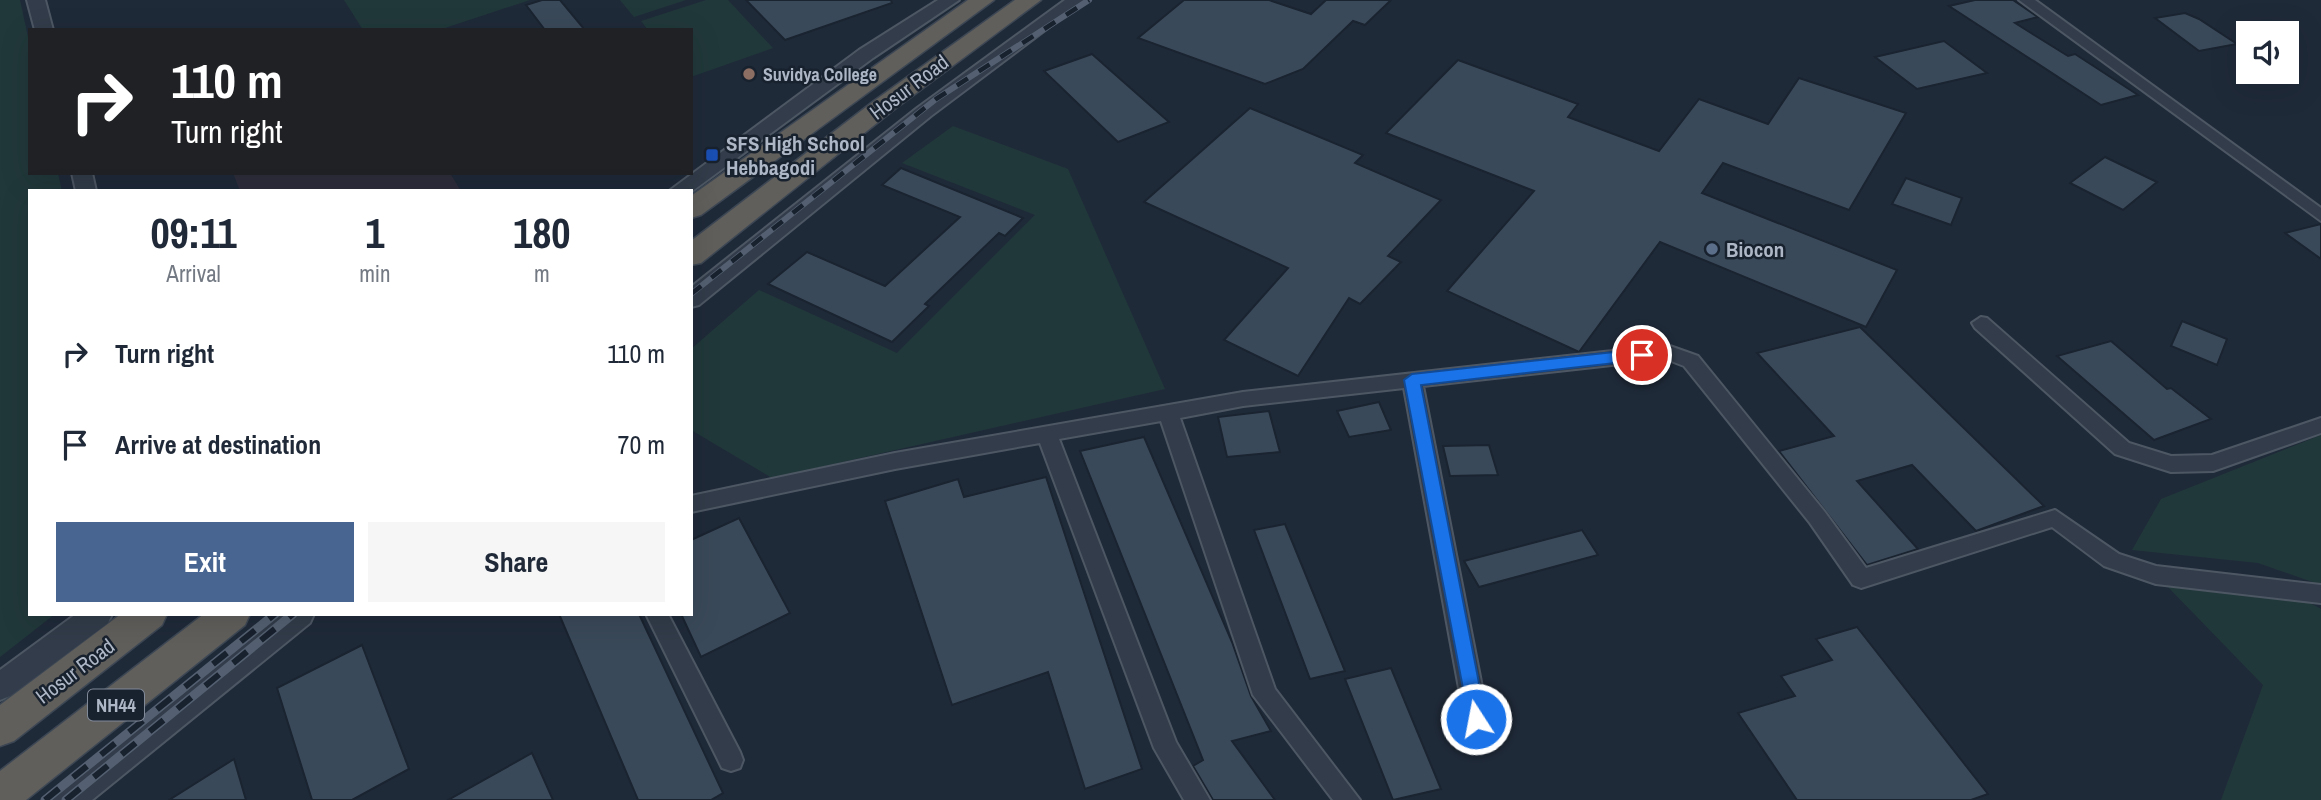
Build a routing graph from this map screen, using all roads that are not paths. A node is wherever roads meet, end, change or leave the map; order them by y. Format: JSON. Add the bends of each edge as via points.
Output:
{"nodes":[{"id":1,"x":36,"y":0,"type":"edge"},
{"id":2,"x":950,"y":0,"type":"edge"},
{"id":3,"x":983,"y":0,"type":"edge"},
{"id":4,"x":1030,"y":0,"type":"edge"},
{"id":5,"x":1076,"y":0,"type":"edge"},
{"id":6,"x":2026,"y":0,"type":"edge"},
{"id":7,"x":43,"y":28,"type":"edge"},
{"id":8,"x":682,"y":189,"type":"edge"},
{"id":9,"x":693,"y":208,"type":"edge"},
{"id":10,"x":2321,"y":216,"type":"edge"},
{"id":11,"x":693,"y":254,"type":"edge"},
{"id":12,"x":693,"y":297,"type":"edge"},
{"id":13,"x":1981,"y":323,"type":"dead end"},
{"id":14,"x":1412,"y":380,"type":"junction"},
{"id":15,"x":1169,"y":415,"type":"junction"},
{"id":16,"x":2321,"y":425,"type":"edge"},
{"id":17,"x":1047,"y":435,"type":"junction"},
{"id":18,"x":693,"y":504,"type":"edge"},
{"id":19,"x":2321,"y":594,"type":"edge"},
{"id":20,"x":95,"y":616,"type":"edge"},
{"id":21,"x":146,"y":616,"type":"edge"},
{"id":22,"x":229,"y":616,"type":"edge"},
{"id":23,"x":298,"y":616,"type":"edge"},
{"id":24,"x":658,"y":616,"type":"edge"},
{"id":25,"x":0,"y":687,"type":"edge"},
{"id":26,"x":0,"y":729,"type":"edge"},
{"id":27,"x":1481,"y":743,"type":"dead end"},
{"id":28,"x":731,"y":760,"type":"dead end"},
{"id":29,"x":0,"y":796,"type":"edge"},
{"id":30,"x":68,"y":800,"type":"edge"},
{"id":31,"x":1198,"y":800,"type":"edge"},
{"id":32,"x":1348,"y":800,"type":"edge"}],
"edges":[{"from":1,"to":7,"type":"street"},
{"from":2,"to":8,"type":"street","via":[[866,54]]},
{"from":3,"to":9,"type":"highway","name":"Hosur Road"},
{"from":4,"to":11,"type":"highway","name":"Hosur Road","via":[[883,106]]},
{"from":5,"to":12,"type":"street","via":[[925,112]]},
{"from":6,"to":10,"type":"street"},
{"from":13,"to":16,"type":"street","via":[[2122,449],[2171,464],[2213,463]]},
{"from":14,"to":15,"type":"street","via":[[1243,399]]},
{"from":14,"to":19,"type":"street","via":[[1667,352],[1691,361],[1861,579],[2055,519],[2112,560],[2156,575]]},
{"from":14,"to":27,"type":"street"},
{"from":15,"to":17,"type":"street"},
{"from":15,"to":32,"type":"street","via":[[1265,695]]},
{"from":17,"to":18,"type":"street"},
{"from":17,"to":31,"type":"street","via":[[1166,748]]},
{"from":20,"to":25,"type":"street"},
{"from":21,"to":26,"type":"highway","name":"Hosur Road","number":"NH44"},
{"from":22,"to":29,"type":"highway","number":"NH44"},
{"from":23,"to":30,"type":"street"},
{"from":24,"to":28,"type":"street"}]}
